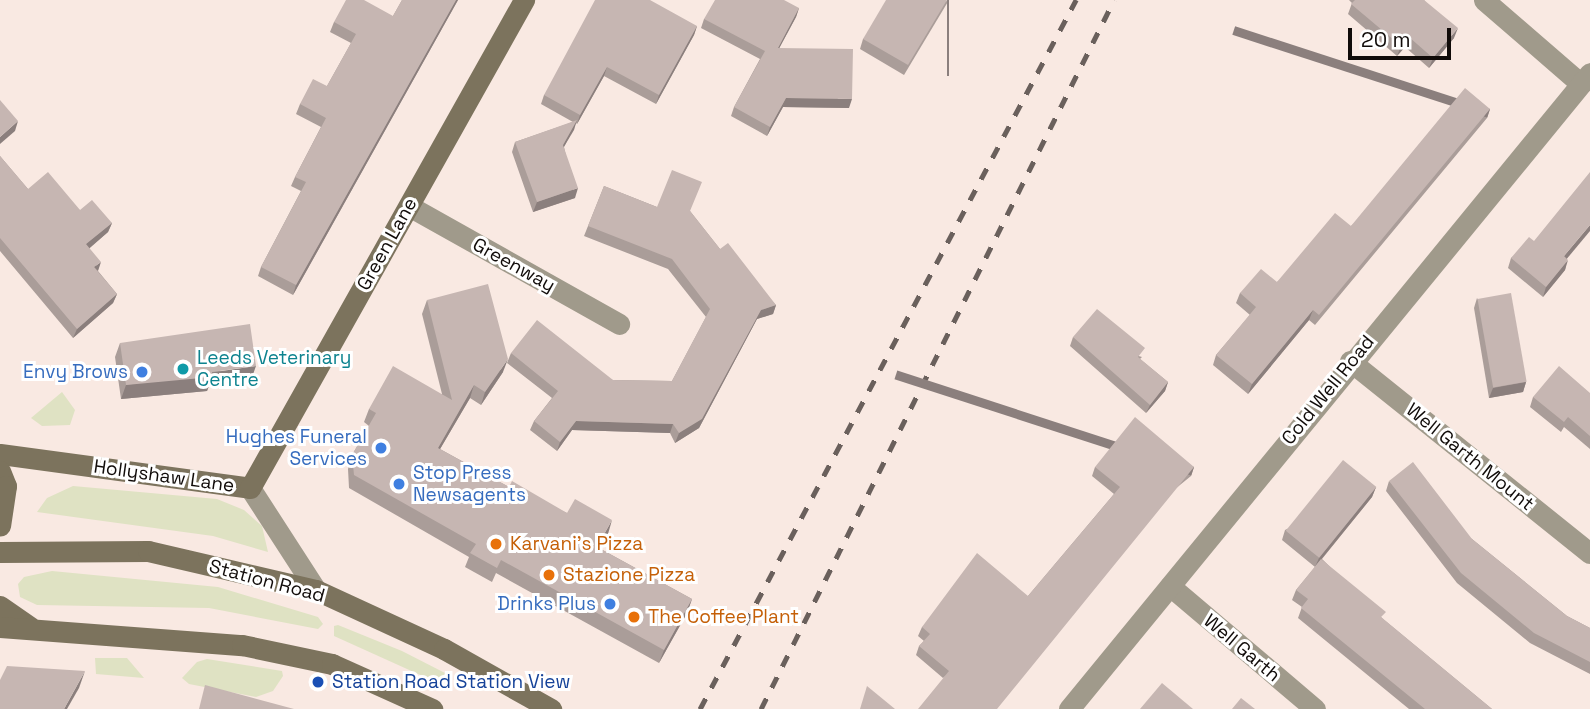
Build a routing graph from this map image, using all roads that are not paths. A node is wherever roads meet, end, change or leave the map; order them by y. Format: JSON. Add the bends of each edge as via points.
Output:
{"nodes":[{"id":1,"x":524,"y":0,"type":"edge"},
{"id":2,"x":1484,"y":0,"type":"edge"},
{"id":3,"x":1585,"y":79,"type":"edge"},
{"id":4,"x":409,"y":206,"type":"junction"},
{"id":5,"x":619,"y":324,"type":"dead end"},
{"id":6,"x":1350,"y":361,"type":"junction"},
{"id":7,"x":0,"y":454,"type":"edge"},
{"id":8,"x":0,"y":471,"type":"edge"},
{"id":9,"x":250,"y":488,"type":"junction"},
{"id":10,"x":0,"y":526,"type":"edge"},
{"id":11,"x":0,"y":552,"type":"edge"},
{"id":12,"x":1590,"y":553,"type":"edge"},
{"id":13,"x":1170,"y":586,"type":"junction"},
{"id":14,"x":316,"y":590,"type":"junction"},
{"id":15,"x":0,"y":606,"type":"edge"},
{"id":16,"x":0,"y":626,"type":"edge"},
{"id":17,"x":32,"y":629,"type":"junction"},
{"id":18,"x":432,"y":709,"type":"edge"},
{"id":19,"x":551,"y":709,"type":"edge"},
{"id":20,"x":1069,"y":709,"type":"edge"},
{"id":21,"x":1315,"y":709,"type":"edge"}],
"edges":[{"from":1,"to":4,"type":"main road","name":"Green Lane"},
{"from":2,"to":3,"type":"street"},
{"from":3,"to":6,"type":"street","name":"Cold Well Road"},
{"from":4,"to":5,"type":"street","name":"Greenway"},
{"from":4,"to":9,"type":"main road","name":"Green Lane"},
{"from":6,"to":12,"type":"street","name":"Well Garth Mount"},
{"from":6,"to":13,"type":"street","name":"Cold Well Road"},
{"from":7,"to":9,"type":"main road","name":"Hollyshaw Lane"},
{"from":8,"to":10,"type":"main road","via":[[6,486]]},
{"from":9,"to":14,"type":"street","name":"Hollyshaw Lane"},
{"from":11,"to":14,"type":"main road","name":"Station Road","via":[[148,551]]},
{"from":13,"to":20,"type":"street","name":"Cold Well Road"},
{"from":13,"to":21,"type":"street","name":"Well Garth"},
{"from":14,"to":19,"type":"main road","name":"Station Road","via":[[444,649]]},
{"from":15,"to":17,"type":"main road"},
{"from":16,"to":17,"type":"main road"},
{"from":17,"to":18,"type":"main road","via":[[243,645],[332,664]]}]}
